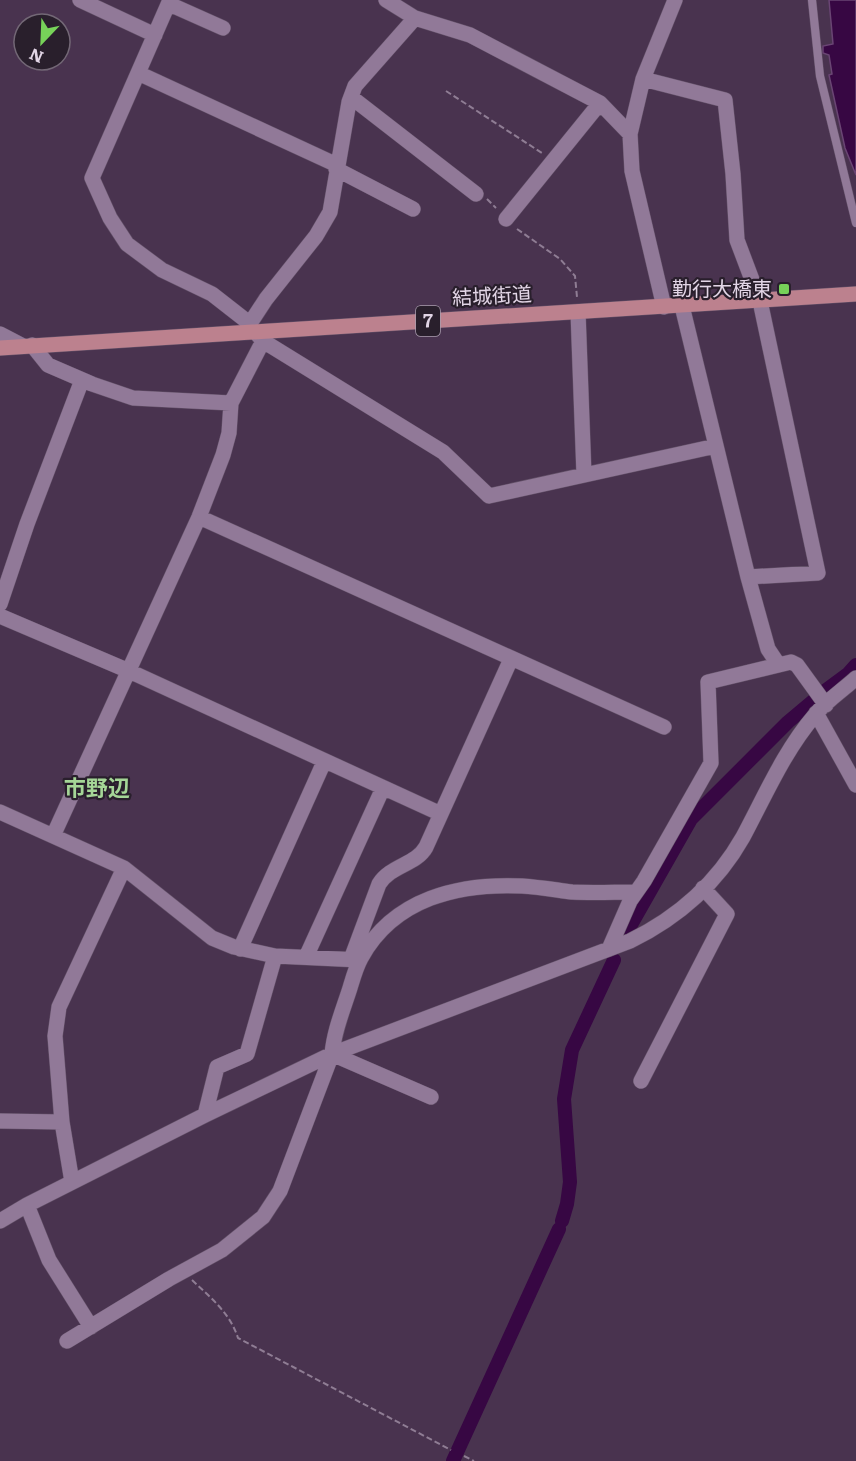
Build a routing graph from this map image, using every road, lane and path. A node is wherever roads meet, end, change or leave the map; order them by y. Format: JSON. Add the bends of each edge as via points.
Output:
{"nodes":[{"id":1,"x":386,"y":0,"type":"edge"},
{"id":2,"x":675,"y":0,"type":"edge"},
{"id":3,"x":812,"y":0,"type":"edge"},
{"id":4,"x":83,"y":1,"type":"edge"},
{"id":5,"x":169,"y":2,"type":"edge"},
{"id":6,"x":415,"y":18,"type":"junction"},
{"id":7,"x":223,"y":28,"type":"dead end"},
{"id":8,"x":154,"y":35,"type":"junction"},
{"id":9,"x":138,"y":73,"type":"junction"},
{"id":10,"x":644,"y":79,"type":"junction"},
{"id":11,"x":446,"y":91,"type":"dead end"},
{"id":12,"x":351,"y":97,"type":"junction"},
{"id":13,"x":600,"y":103,"type":"junction"},
{"id":14,"x":630,"y":134,"type":"junction"},
{"id":15,"x":554,"y":161,"type":"junction"},
{"id":16,"x":336,"y":167,"type":"junction"},
{"id":17,"x":474,"y":193,"type":"joint"},
{"id":18,"x":413,"y":209,"type":"dead end"},
{"id":19,"x":506,"y":219,"type":"junction"},
{"id":20,"x":856,"y":223,"type":"edge"},
{"id":21,"x":856,"y":294,"type":"edge"},
{"id":22,"x":760,"y":301,"type":"junction"},
{"id":23,"x":682,"y":306,"type":"junction"},
{"id":24,"x":664,"y":307,"type":"junction"},
{"id":25,"x":579,"y":312,"type":"junction"},
{"id":26,"x":255,"y":332,"type":"junction"},
{"id":27,"x":0,"y":334,"type":"edge"},
{"id":28,"x":28,"y":346,"type":"junction"},
{"id":29,"x":0,"y":348,"type":"edge"},
{"id":30,"x":82,"y":380,"type":"junction"},
{"id":31,"x":231,"y":403,"type":"junction"},
{"id":32,"x":716,"y":446,"type":"junction"},
{"id":33,"x":584,"y":475,"type":"junction"},
{"id":34,"x":199,"y":517,"type":"junction"},
{"id":35,"x":748,"y":578,"type":"junction"},
{"id":36,"x":0,"y":604,"type":"edge"},
{"id":37,"x":0,"y":616,"type":"edge"},
{"id":38,"x":511,"y":659,"type":"junction"},
{"id":39,"x":778,"y":664,"type":"junction"},
{"id":40,"x":129,"y":671,"type":"junction"},
{"id":41,"x":856,"y":678,"type":"edge"},
{"id":42,"x":820,"y":709,"type":"junction"},
{"id":43,"x":664,"y":728,"type":"dead end"},
{"id":44,"x":324,"y":762,"type":"junction"},
{"id":45,"x":856,"y":785,"type":"edge"},
{"id":46,"x":383,"y":788,"type":"junction"},
{"id":47,"x":0,"y":812,"type":"edge"},
{"id":48,"x":441,"y":814,"type":"junction"},
{"id":49,"x":53,"y":837,"type":"junction"},
{"id":50,"x":124,"y":868,"type":"junction"},
{"id":51,"x":703,"y":888,"type":"junction"},
{"id":52,"x":636,"y":892,"type":"junction"},
{"id":53,"x":240,"y":949,"type":"junction"},
{"id":54,"x":609,"y":949,"type":"junction"},
{"id":55,"x":275,"y":956,"type":"junction"},
{"id":56,"x":306,"y":957,"type":"junction"},
{"id":57,"x":355,"y":959,"type":"junction"},
{"id":58,"x":332,"y":1054,"type":"junction"},
{"id":59,"x":641,"y":1081,"type":"dead end"},
{"id":60,"x":431,"y":1097,"type":"dead end"},
{"id":61,"x":205,"y":1115,"type":"junction"},
{"id":62,"x":0,"y":1121,"type":"edge"},
{"id":63,"x":62,"y":1122,"type":"junction"},
{"id":64,"x":72,"y":1182,"type":"junction"},
{"id":65,"x":27,"y":1205,"type":"junction"},
{"id":66,"x":0,"y":1221,"type":"edge"},
{"id":67,"x":184,"y":1272,"type":"junction"},
{"id":68,"x":91,"y":1327,"type":"junction"},
{"id":69,"x":67,"y":1341,"type":"dead end"},
{"id":70,"x":451,"y":1450,"type":"dead end"},
{"id":71,"x":464,"y":1456,"type":"dead end"},
{"id":72,"x":474,"y":1461,"type":"edge"}],
"edges":[{"from":1,"to":6,"type":"street"},
{"from":2,"to":10,"type":"street"},
{"from":3,"to":20,"type":"lane","via":[[820,76]]},
{"from":4,"to":8,"type":"street"},
{"from":5,"to":7,"type":"street"},
{"from":5,"to":8,"type":"street"},
{"from":6,"to":12,"type":"street","via":[[355,86]]},
{"from":6,"to":13,"type":"street","via":[[470,34]]},
{"from":8,"to":9,"type":"street"},
{"from":9,"to":16,"type":"street"},
{"from":9,"to":26,"type":"street","via":[[92,178],[110,219],[127,244],[162,270],[212,294]]},
{"from":10,"to":14,"type":"street"},
{"from":10,"to":22,"type":"street","via":[[725,100],[736,240]]},
{"from":11,"to":15,"type":"path"},
{"from":12,"to":16,"type":"street"},
{"from":12,"to":17,"type":"street"},
{"from":13,"to":14,"type":"street"},
{"from":13,"to":15,"type":"street"},
{"from":14,"to":24,"type":"street","via":[[632,171]]},
{"from":15,"to":19,"type":"street"},
{"from":16,"to":18,"type":"street"},
{"from":16,"to":26,"type":"street","via":[[330,212],[266,299]]},
{"from":17,"to":19,"type":"path","via":[[479,192]]},
{"from":19,"to":25,"type":"path","via":[[560,259],[575,276]]},
{"from":21,"to":22,"type":"main road","name":"結城街道","number":"7"},
{"from":22,"to":23,"type":"main road","name":"結城街道","number":"7"},
{"from":22,"to":35,"type":"street","via":[[818,573]]},
{"from":23,"to":24,"type":"main road","name":"結城街道","number":"7"},
{"from":23,"to":32,"type":"street"},
{"from":24,"to":25,"type":"main road","name":"結城街道","number":"7"},
{"from":25,"to":26,"type":"main road","name":"結城街道","number":"7"},
{"from":25,"to":33,"type":"street"},
{"from":26,"to":28,"type":"main road","name":"結城街道","number":"7"},
{"from":26,"to":31,"type":"street"},
{"from":26,"to":33,"type":"street","via":[[443,452],[489,496]]},
{"from":27,"to":28,"type":"street"},
{"from":28,"to":29,"type":"main road","name":"結城街道","number":"7"},
{"from":28,"to":30,"type":"street","via":[[48,365]]},
{"from":30,"to":31,"type":"street","via":[[133,398]]},
{"from":30,"to":36,"type":"street"},
{"from":31,"to":34,"type":"street","via":[[229,434]]},
{"from":32,"to":33,"type":"street"},
{"from":32,"to":35,"type":"street"},
{"from":34,"to":38,"type":"street"},
{"from":34,"to":40,"type":"street"},
{"from":35,"to":39,"type":"street","via":[[768,649]]},
{"from":37,"to":40,"type":"street"},
{"from":38,"to":43,"type":"street"},
{"from":38,"to":48,"type":"street"},
{"from":39,"to":42,"type":"street","via":[[797,665]]},
{"from":39,"to":52,"type":"street","via":[[708,682],[711,763]]},
{"from":40,"to":44,"type":"street"},
{"from":40,"to":49,"type":"street"},
{"from":41,"to":42,"type":"street"},
{"from":42,"to":45,"type":"street"},
{"from":42,"to":51,"type":"street","via":[[795,742],[741,839]]},
{"from":44,"to":46,"type":"street"},
{"from":44,"to":53,"type":"street"},
{"from":46,"to":48,"type":"street"},
{"from":46,"to":56,"type":"street"},
{"from":47,"to":49,"type":"street"},
{"from":48,"to":57,"type":"street","via":[[424,851],[386,874],[379,884]]},
{"from":49,"to":50,"type":"street"},
{"from":50,"to":53,"type":"street","via":[[212,938]]},
{"from":50,"to":63,"type":"street","via":[[59,1007],[55,1036]]},
{"from":51,"to":54,"type":"street","via":[[668,921]]},
{"from":51,"to":59,"type":"street","via":[[727,914]]},
{"from":52,"to":54,"type":"street"},
{"from":52,"to":57,"type":"street","via":[[573,892],[523,886],[451,890],[393,918]]},
{"from":53,"to":55,"type":"street"},
{"from":54,"to":58,"type":"street"},
{"from":55,"to":56,"type":"street"},
{"from":55,"to":61,"type":"street","via":[[247,1054],[217,1067]]},
{"from":56,"to":57,"type":"street"},
{"from":57,"to":58,"type":"street"},
{"from":58,"to":60,"type":"street"},
{"from":58,"to":61,"type":"street"},
{"from":58,"to":67,"type":"street","via":[[273,1204],[250,1229]]},
{"from":61,"to":64,"type":"street"},
{"from":62,"to":63,"type":"street"},
{"from":63,"to":64,"type":"street"},
{"from":64,"to":65,"type":"street"},
{"from":65,"to":66,"type":"street"},
{"from":65,"to":68,"type":"street","via":[[49,1260]]},
{"from":67,"to":68,"type":"street"},
{"from":67,"to":70,"type":"path","via":[[224,1311],[238,1338]]},
{"from":68,"to":69,"type":"street"},
{"from":71,"to":72,"type":"path"}]}
